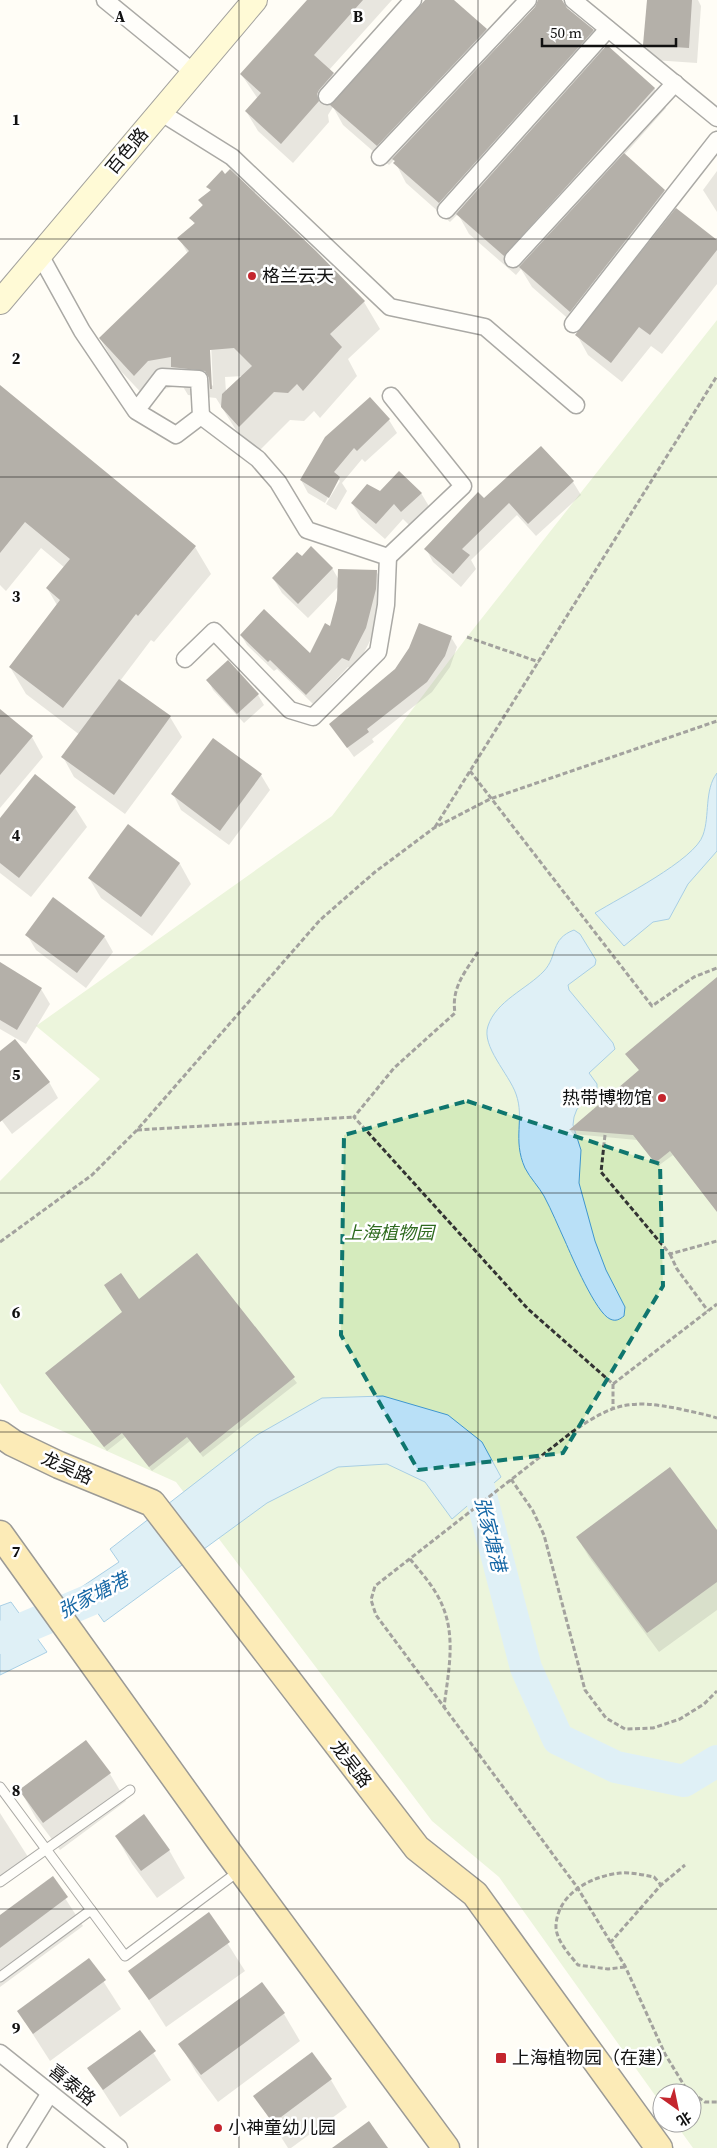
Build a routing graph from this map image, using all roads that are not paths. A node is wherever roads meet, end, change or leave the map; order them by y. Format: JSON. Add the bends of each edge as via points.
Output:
{"nodes":[{"id":1,"x":105,"y":0,"type":"edge"},
{"id":2,"x":255,"y":0,"type":"edge"},
{"id":3,"x":413,"y":0,"type":"edge"},
{"id":4,"x":528,"y":0,"type":"edge"},
{"id":5,"x":573,"y":0,"type":"edge"},
{"id":6,"x":608,"y":29,"type":"junction"},
{"id":7,"x":193,"y":72,"type":"junction"},
{"id":8,"x":675,"y":83,"type":"junction"},
{"id":9,"x":327,"y":96,"type":"dead end"},
{"id":10,"x":160,"y":112,"type":"junction"},
{"id":11,"x":717,"y":118,"type":"edge"},
{"id":12,"x":717,"y":140,"type":"edge"},
{"id":13,"x":380,"y":157,"type":"dead end"},
{"id":14,"x":446,"y":210,"type":"dead end"},
{"id":15,"x":40,"y":255,"type":"junction"},
{"id":16,"x":513,"y":260,"type":"dead end"},
{"id":17,"x":0,"y":302,"type":"edge"},
{"id":18,"x":573,"y":324,"type":"dead end"},
{"id":19,"x":391,"y":396,"type":"dead end"},
{"id":20,"x":576,"y":405,"type":"dead end"},
{"id":21,"x":136,"y":411,"type":"junction"},
{"id":22,"x":201,"y":416,"type":"junction"},
{"id":23,"x":388,"y":557,"type":"junction"},
{"id":24,"x":185,"y":659,"type":"dead end"},
{"id":25,"x":0,"y":1434,"type":"edge"},
{"id":26,"x":0,"y":1534,"type":"edge"},
{"id":27,"x":0,"y":1787,"type":"edge"},
{"id":28,"x":130,"y":1790,"type":"dead end"},
{"id":29,"x":46,"y":1850,"type":"junction"},
{"id":30,"x":241,"y":1870,"type":"junction"},
{"id":31,"x":0,"y":1882,"type":"edge"},
{"id":32,"x":91,"y":1910,"type":"junction"},
{"id":33,"x":0,"y":1977,"type":"edge"},
{"id":34,"x":0,"y":2053,"type":"edge"},
{"id":35,"x":50,"y":2093,"type":"junction"},
{"id":36,"x":16,"y":2148,"type":"edge"},
{"id":37,"x":119,"y":2148,"type":"edge"},
{"id":38,"x":446,"y":2148,"type":"edge"},
{"id":39,"x":659,"y":2148,"type":"edge"}],
"edges":[{"from":1,"to":7,"type":"street"},
{"from":2,"to":7,"type":"street","name":"百色路"},
{"from":3,"to":9,"type":"street"},
{"from":4,"to":13,"type":"street"},
{"from":5,"to":6,"type":"street"},
{"from":6,"to":8,"type":"street"},
{"from":6,"to":14,"type":"street"},
{"from":7,"to":10,"type":"street","name":"百色路"},
{"from":8,"to":11,"type":"street"},
{"from":8,"to":16,"type":"street"},
{"from":10,"to":15,"type":"street","name":"百色路"},
{"from":10,"to":20,"type":"street","via":[[232,156],[390,307],[485,328]]},
{"from":12,"to":18,"type":"street"},
{"from":15,"to":17,"type":"street","name":"百色路"},
{"from":15,"to":21,"type":"street","via":[[82,331]]},
{"from":19,"to":23,"type":"street","via":[[463,486]]},
{"from":21,"to":22,"type":"street","via":[[176,435]]},
{"from":21,"to":22,"type":"street","via":[[162,377],[199,379]]},
{"from":22,"to":23,"type":"street","via":[[258,459],[278,482],[306,530]]},
{"from":23,"to":24,"type":"street","via":[[386,605],[378,652],[313,717],[290,710],[214,631]]},
{"from":25,"to":39,"type":"main road","name":"龙吴路","via":[[59,1465],[152,1503],[417,1848],[475,1894]]},
{"from":26,"to":30,"type":"main road"},
{"from":27,"to":29,"type":"lane"},
{"from":28,"to":29,"type":"lane"},
{"from":29,"to":31,"type":"lane"},
{"from":29,"to":32,"type":"lane"},
{"from":30,"to":32,"type":"lane","via":[[125,1956]]},
{"from":30,"to":38,"type":"main road"},
{"from":32,"to":33,"type":"lane"},
{"from":34,"to":35,"type":"street","name":"喜泰路"},
{"from":35,"to":36,"type":"street"},
{"from":35,"to":37,"type":"street","name":"喜泰路"}]}
